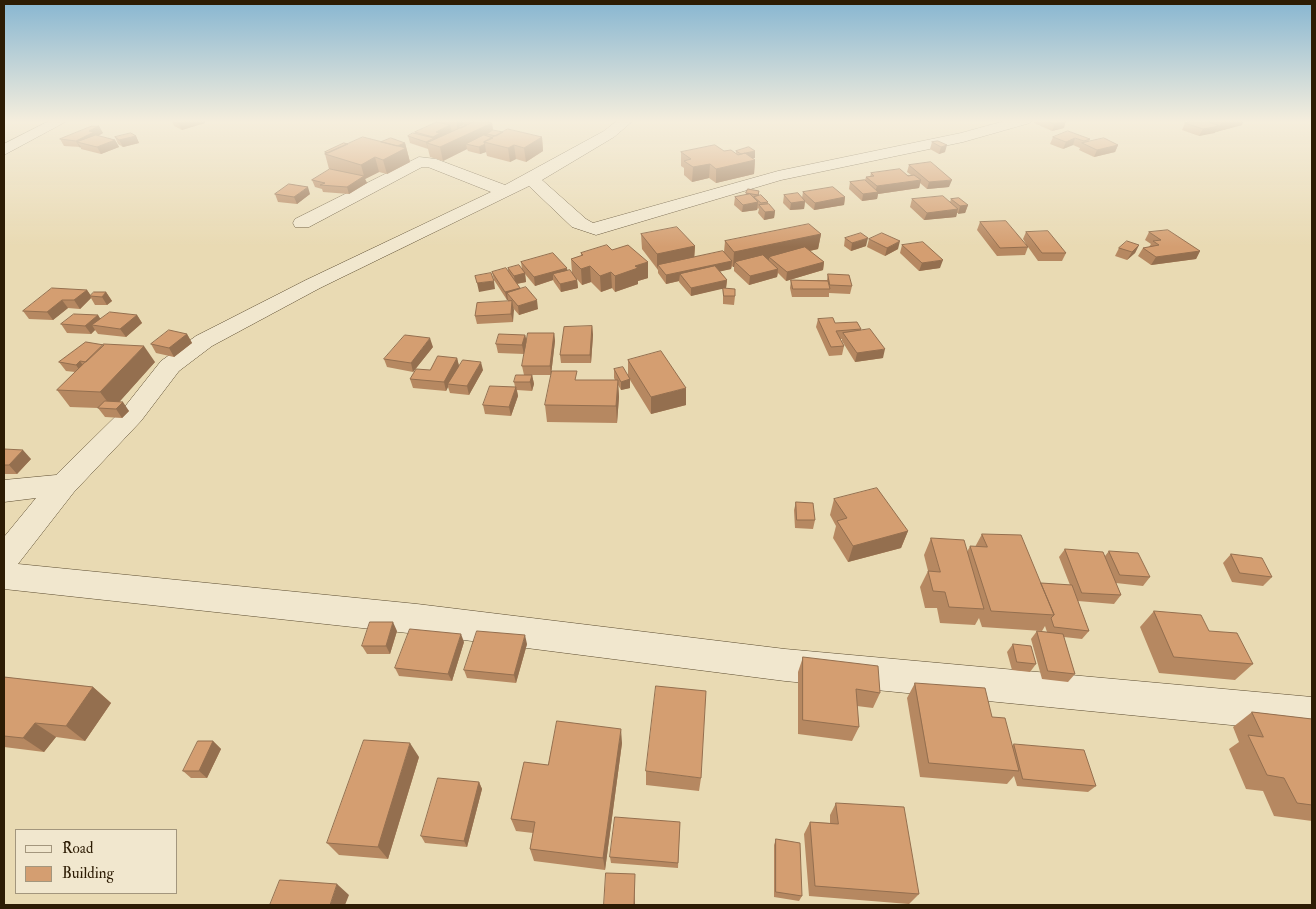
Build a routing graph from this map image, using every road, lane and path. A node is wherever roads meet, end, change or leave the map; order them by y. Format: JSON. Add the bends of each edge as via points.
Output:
{"nodes":[{"id":1,"x":418,"y":162,"type":"edge"},
{"id":2,"x":431,"y":162,"type":"edge"},
{"id":3,"x":560,"y":162,"type":"edge"},
{"id":4,"x":843,"y":162,"type":"edge"},
{"id":5,"x":531,"y":179,"type":"junction"},
{"id":6,"x":505,"y":191,"type":"junction"},
{"id":7,"x":302,"y":224,"type":"dead end"},
{"id":8,"x":64,"y":485,"type":"junction"},
{"id":9,"x":4,"y":491,"type":"edge"},
{"id":10,"x":4,"y":559,"type":"edge"},
{"id":11,"x":4,"y":576,"type":"edge"},
{"id":12,"x":1312,"y":715,"type":"edge"}],
"edges":[{"from":1,"to":7,"type":"street"},
{"from":2,"to":6,"type":"street"},
{"from":3,"to":5,"type":"street"},
{"from":4,"to":5,"type":"street","via":[[770,178],[596,229],[579,223]]},
{"from":5,"to":6,"type":"street"},
{"from":6,"to":8,"type":"street","via":[[204,341],[170,366],[132,415]]},
{"from":8,"to":9,"type":"street"},
{"from":8,"to":10,"type":"street"},
{"from":11,"to":12,"type":"street","via":[[416,619],[785,665]]}]}
